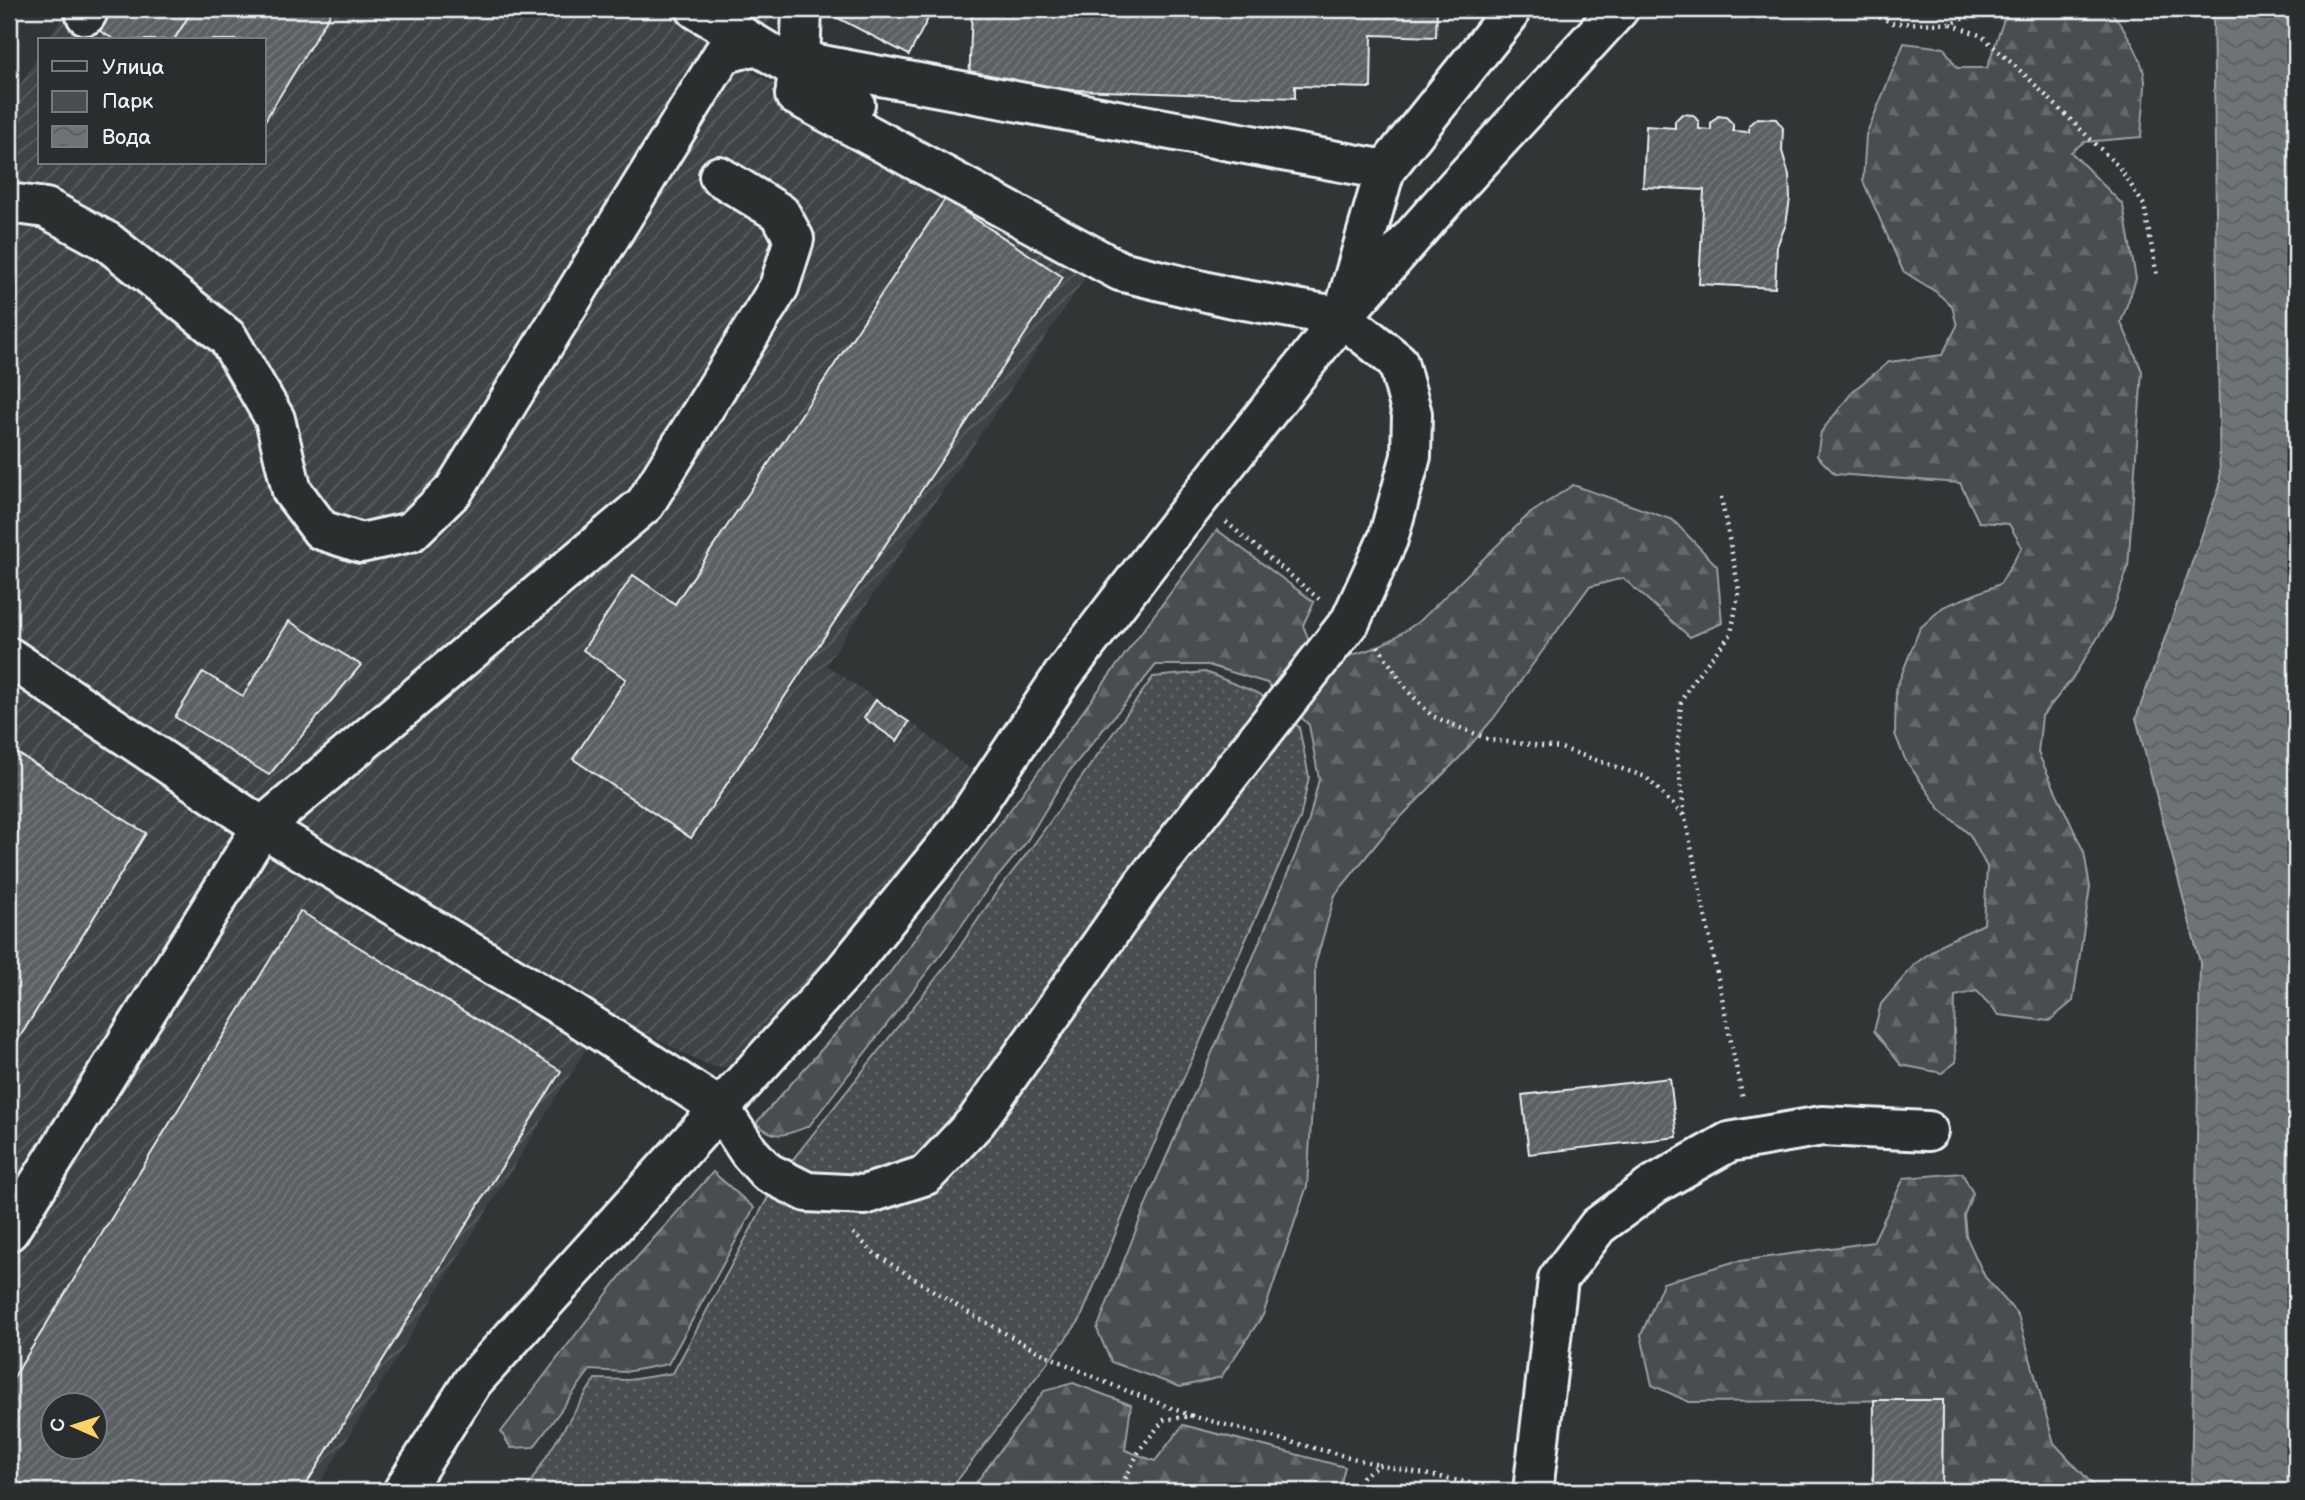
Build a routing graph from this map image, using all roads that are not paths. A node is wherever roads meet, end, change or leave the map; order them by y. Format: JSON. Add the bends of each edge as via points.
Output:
{"nodes":[{"id":1,"x":696,"y":9,"type":"edge"},
{"id":2,"x":802,"y":9,"type":"edge"},
{"id":3,"x":1506,"y":9,"type":"edge"},
{"id":4,"x":1619,"y":9,"type":"edge"},
{"id":5,"x":756,"y":45,"type":"junction"},
{"id":6,"x":797,"y":78,"type":"junction"},
{"id":7,"x":1385,"y":170,"type":"junction"},
{"id":8,"x":719,"y":176,"type":"dead end"},
{"id":9,"x":9,"y":203,"type":"edge"},
{"id":10,"x":1342,"y":317,"type":"junction"},
{"id":11,"x":9,"y":657,"type":"edge"},
{"id":12,"x":262,"y":827,"type":"junction"},
{"id":13,"x":720,"y":1108,"type":"junction"},
{"id":14,"x":1928,"y":1131,"type":"dead end"},
{"id":15,"x":11,"y":1222,"type":"edge"},
{"id":16,"x":1515,"y":1490,"type":"edge"},
{"id":17,"x":403,"y":1491,"type":"edge"}],
"edges":[{"from":1,"to":5,"type":"lane"},
{"from":2,"to":6,"type":"lane"},
{"from":3,"to":7,"type":"lane","via":[[1508,16]]},
{"from":4,"to":10,"type":"lane"},
{"from":5,"to":6,"type":"lane","via":[[855,104]]},
{"from":5,"to":9,"type":"lane","via":[[723,54],[454,490],[411,532],[361,542],[321,530],[292,492],[275,419],[228,338],[107,242],[46,208]]},
{"from":6,"to":7,"type":"lane"},
{"from":6,"to":10,"type":"lane","via":[[1120,271],[1228,297]]},
{"from":7,"to":10,"type":"lane"},
{"from":8,"to":12,"type":"lane","via":[[780,213],[794,239],[779,287],[645,504]]},
{"from":10,"to":13,"type":"lane","via":[[1063,675],[960,830],[842,974]]},
{"from":10,"to":13,"type":"lane","via":[[1398,362],[1412,414],[1411,456],[1388,539],[1348,624],[1145,882],[975,1122],[926,1175],[864,1195],[807,1192],[767,1172]]},
{"from":11,"to":12,"type":"lane"},
{"from":12,"to":13,"type":"lane","via":[[569,1011]]},
{"from":12,"to":15,"type":"lane"},
{"from":13,"to":17,"type":"lane","via":[[473,1381]]},
{"from":14,"to":16,"type":"lane","via":[[1822,1126],[1729,1142],[1655,1184],[1598,1226],[1559,1279]]}]}
